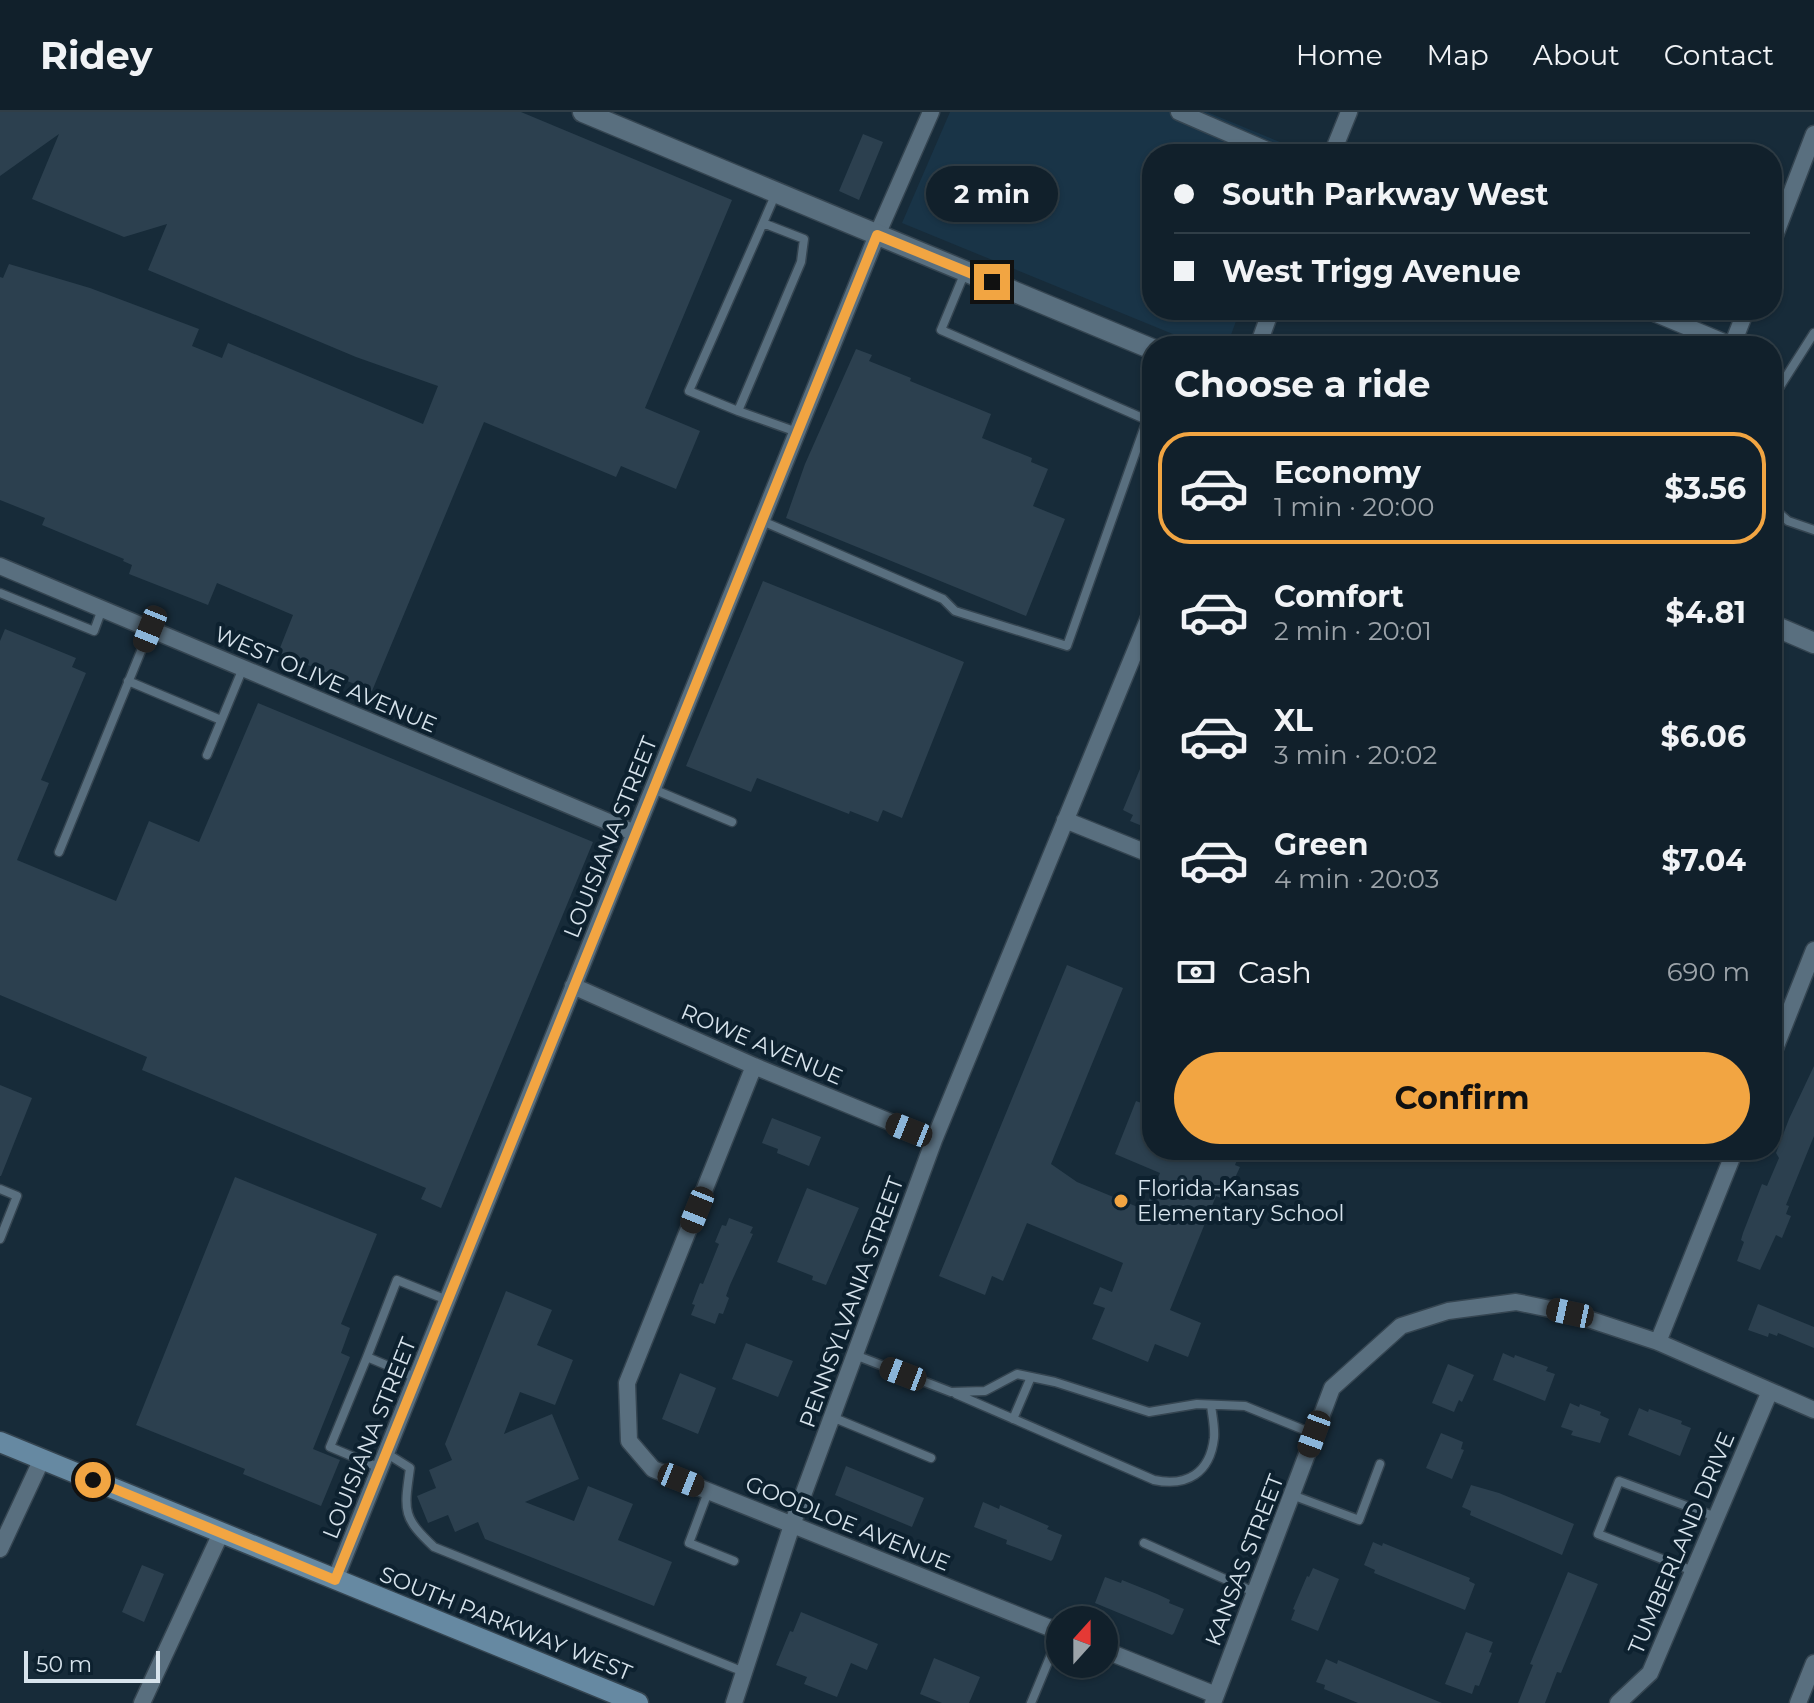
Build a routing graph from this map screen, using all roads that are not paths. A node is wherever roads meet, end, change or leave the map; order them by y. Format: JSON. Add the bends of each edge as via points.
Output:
{"nodes":[{"id":1,"x":583,"y":112,"type":"edge"},
{"id":2,"x":931,"y":112,"type":"edge"},
{"id":3,"x":1179,"y":112,"type":"edge"},
{"id":4,"x":1349,"y":112,"type":"edge"},
{"id":5,"x":1814,"y":134,"type":"edge"},
{"id":6,"x":1253,"y":144,"type":"edge"},
{"id":7,"x":1336,"y":144,"type":"edge"},
{"id":8,"x":776,"y":193,"type":"junction"},
{"id":9,"x":1782,"y":217,"type":"edge"},
{"id":10,"x":763,"y":223,"type":"junction"},
{"id":11,"x":877,"y":235,"type":"junction"},
{"id":12,"x":965,"y":271,"type":"junction"},
{"id":13,"x":1671,"y":320,"type":"edge"},
{"id":14,"x":1814,"y":333,"type":"edge"},
{"id":15,"x":1708,"y":336,"type":"edge"},
{"id":16,"x":1142,"y":345,"type":"edge"},
{"id":17,"x":1782,"y":383,"type":"edge"},
{"id":18,"x":738,"y":411,"type":"junction"},
{"id":19,"x":1142,"y":418,"type":"edge"},
{"id":20,"x":798,"y":432,"type":"junction"},
{"id":21,"x":1142,"y":434,"type":"edge"},
{"id":22,"x":1782,"y":516,"type":"edge"},
{"id":23,"x":762,"y":521,"type":"junction"},
{"id":24,"x":1814,"y":530,"type":"edge"},
{"id":25,"x":0,"y":566,"type":"edge"},
{"id":26,"x":0,"y":593,"type":"edge"},
{"id":27,"x":102,"y":609,"type":"junction"},
{"id":28,"x":150,"y":629,"type":"junction"},
{"id":29,"x":1782,"y":629,"type":"edge"},
{"id":30,"x":1142,"y":634,"type":"edge"},
{"id":31,"x":1814,"y":643,"type":"edge"},
{"id":32,"x":243,"y":668,"type":"junction"},
{"id":33,"x":128,"y":681,"type":"junction"},
{"id":34,"x":221,"y":720,"type":"junction"},
{"id":35,"x":207,"y":755,"type":"dead end"},
{"id":36,"x":653,"y":789,"type":"junction"},
{"id":37,"x":1065,"y":820,"type":"junction"},
{"id":38,"x":732,"y":822,"type":"dead end"},
{"id":39,"x":635,"y":833,"type":"junction"},
{"id":40,"x":1142,"y":851,"type":"edge"},
{"id":41,"x":59,"y":852,"type":"dead end"},
{"id":42,"x":1814,"y":950,"type":"edge"},
{"id":43,"x":573,"y":986,"type":"junction"},
{"id":44,"x":1782,"y":1031,"type":"edge"},
{"id":45,"x":754,"y":1066,"type":"junction"},
{"id":46,"x":934,"y":1140,"type":"junction"},
{"id":47,"x":1731,"y":1160,"type":"edge"},
{"id":48,"x":0,"y":1189,"type":"edge"},
{"id":49,"x":0,"y":1239,"type":"edge"},
{"id":50,"x":448,"y":1300,"type":"junction"},
{"id":51,"x":1658,"y":1342,"type":"junction"},
{"id":52,"x":855,"y":1355,"type":"junction"},
{"id":53,"x":367,"y":1357,"type":"junction"},
{"id":54,"x":1031,"y":1377,"type":"junction"},
{"id":55,"x":417,"y":1378,"type":"junction"},
{"id":56,"x":1770,"y":1391,"type":"junction"},
{"id":57,"x":951,"y":1392,"type":"junction"},
{"id":58,"x":1211,"y":1405,"type":"junction"},
{"id":59,"x":1814,"y":1410,"type":"edge"},
{"id":60,"x":832,"y":1417,"type":"junction"},
{"id":61,"x":1013,"y":1419,"type":"junction"},
{"id":62,"x":1314,"y":1434,"type":"junction"},
{"id":63,"x":0,"y":1442,"type":"edge"},
{"id":64,"x":931,"y":1458,"type":"dead end"},
{"id":65,"x":42,"y":1459,"type":"junction"},
{"id":66,"x":383,"y":1461,"type":"junction"},
{"id":67,"x":1380,"y":1464,"type":"dead end"},
{"id":68,"x":709,"y":1491,"type":"junction"},
{"id":69,"x":1292,"y":1495,"type":"junction"},
{"id":70,"x":1716,"y":1517,"type":"junction"},
{"id":71,"x":792,"y":1525,"type":"junction"},
{"id":72,"x":221,"y":1533,"type":"junction"},
{"id":73,"x":1144,"y":1543,"type":"dead end"},
{"id":74,"x":0,"y":1549,"type":"edge"},
{"id":75,"x":734,"y":1561,"type":"dead end"},
{"id":76,"x":1693,"y":1571,"type":"junction"},
{"id":77,"x":335,"y":1580,"type":"junction"},
{"id":78,"x":1255,"y":1592,"type":"junction"},
{"id":79,"x":1046,"y":1627,"type":"edge"},
{"id":80,"x":1118,"y":1656,"type":"edge"},
{"id":81,"x":1814,"y":1663,"type":"edge"},
{"id":82,"x":1046,"y":1667,"type":"edge"},
{"id":83,"x":744,"y":1672,"type":"junction"},
{"id":84,"x":1215,"y":1699,"type":"edge"},
{"id":85,"x":142,"y":1703,"type":"edge"},
{"id":86,"x":638,"y":1703,"type":"edge"},
{"id":87,"x":734,"y":1703,"type":"edge"},
{"id":88,"x":1031,"y":1703,"type":"edge"},
{"id":89,"x":1618,"y":1703,"type":"edge"},
{"id":90,"x":1798,"y":1703,"type":"edge"}],
"edges":[{"from":1,"to":8,"type":"street"},
{"from":2,"to":11,"type":"street","name":"LOUISIANA STREET"},
{"from":3,"to":6,"type":"street"},
{"from":4,"to":7,"type":"street"},
{"from":5,"to":9,"type":"street"},
{"from":8,"to":10,"type":"lane"},
{"from":8,"to":11,"type":"street"},
{"from":10,"to":18,"type":"lane","via":[[804,239],[801,262]]},
{"from":10,"to":18,"type":"lane","via":[[689,391]]},
{"from":11,"to":12,"type":"street"},
{"from":11,"to":20,"type":"street","name":"LOUISIANA STREET"},
{"from":12,"to":16,"type":"street"},
{"from":12,"to":19,"type":"lane","via":[[941,330]]},
{"from":13,"to":15,"type":"street"},
{"from":14,"to":17,"type":"lane"},
{"from":18,"to":20,"type":"lane"},
{"from":20,"to":23,"type":"street","name":"LOUISIANA STREET"},
{"from":21,"to":23,"type":"lane","via":[[1067,646],[955,611],[943,599]]},
{"from":22,"to":24,"type":"lane"},
{"from":23,"to":36,"type":"street","name":"LOUISIANA STREET"},
{"from":25,"to":27,"type":"street","name":"WEST OLIVE AVENUE"},
{"from":26,"to":27,"type":"lane","via":[[94,631]]},
{"from":27,"to":28,"type":"street","name":"WEST OLIVE AVENUE"},
{"from":28,"to":32,"type":"street","name":"WEST OLIVE AVENUE"},
{"from":28,"to":33,"type":"lane"},
{"from":29,"to":31,"type":"street"},
{"from":30,"to":37,"type":"street","name":"PENNSYLVANIA STREET"},
{"from":32,"to":34,"type":"lane"},
{"from":32,"to":39,"type":"street","name":"WEST OLIVE AVENUE"},
{"from":33,"to":34,"type":"lane"},
{"from":33,"to":41,"type":"lane"},
{"from":34,"to":35,"type":"lane"},
{"from":36,"to":38,"type":"lane"},
{"from":36,"to":39,"type":"street","name":"LOUISIANA STREET"},
{"from":37,"to":40,"type":"street"},
{"from":37,"to":46,"type":"street","name":"PENNSYLVANIA STREET"},
{"from":39,"to":43,"type":"street","name":"LOUISIANA STREET"},
{"from":42,"to":44,"type":"street"},
{"from":43,"to":45,"type":"street","name":"ROWE AVENUE"},
{"from":43,"to":50,"type":"street","name":"LOUISIANA STREET"},
{"from":45,"to":46,"type":"street","name":"ROWE AVENUE"},
{"from":45,"to":68,"type":"street","name":"GOODLOE AVENUE","via":[[627,1383],[629,1441],[653,1469]]},
{"from":46,"to":52,"type":"street","name":"PENNSYLVANIA STREET"},
{"from":47,"to":51,"type":"street"},
{"from":48,"to":49,"type":"lane","via":[[17,1196]]},
{"from":50,"to":53,"type":"lane","via":[[397,1280]]},
{"from":50,"to":55,"type":"street","name":"LOUISIANA STREET"},
{"from":51,"to":56,"type":"street"},
{"from":51,"to":62,"type":"street","name":"KANSAS STREET","via":[[1570,1313],[1516,1302],[1462,1309],[1401,1326],[1332,1388]]},
{"from":52,"to":57,"type":"lane"},
{"from":52,"to":60,"type":"street","name":"PENNSYLVANIA STREET"},
{"from":53,"to":55,"type":"lane"},
{"from":53,"to":66,"type":"lane","via":[[330,1447]]},
{"from":54,"to":57,"type":"lane","via":[[1017,1374],[985,1391]]},
{"from":54,"to":58,"type":"lane","via":[[1149,1412]]},
{"from":54,"to":61,"type":"lane"},
{"from":55,"to":66,"type":"street","name":"LOUISIANA STREET"},
{"from":56,"to":59,"type":"street"},
{"from":56,"to":70,"type":"street","name":"TUMBERLAND DRIVE"},
{"from":57,"to":61,"type":"lane"},
{"from":58,"to":61,"type":"lane","via":[[1214,1438],[1208,1457],[1199,1472],[1172,1484]]},
{"from":58,"to":62,"type":"lane","via":[[1245,1406]]},
{"from":60,"to":64,"type":"lane"},
{"from":60,"to":71,"type":"street","name":"PENNSYLVANIA STREET"},
{"from":62,"to":69,"type":"street","name":"KANSAS STREET"},
{"from":63,"to":65,"type":"main road","name":"SOUTH PARKWAY WEST"},
{"from":65,"to":72,"type":"main road","name":"SOUTH PARKWAY WEST"},
{"from":65,"to":74,"type":"street"},
{"from":66,"to":77,"type":"street","name":"LOUISIANA STREET"},
{"from":66,"to":83,"type":"lane","via":[[410,1468],[406,1502],[412,1527],[434,1547]]},
{"from":67,"to":69,"type":"lane","via":[[1359,1520]]},
{"from":68,"to":71,"type":"street","name":"GOODLOE AVENUE"},
{"from":68,"to":75,"type":"lane","via":[[689,1543]]},
{"from":69,"to":78,"type":"street","name":"KANSAS STREET"},
{"from":70,"to":76,"type":"street","name":"TUMBERLAND DRIVE"},
{"from":70,"to":76,"type":"lane","via":[[1619,1481],[1598,1534]]},
{"from":71,"to":79,"type":"street","name":"GOODLOE AVENUE"},
{"from":71,"to":83,"type":"street","name":"PENNSYLVANIA STREET"},
{"from":72,"to":77,"type":"main road","name":"SOUTH PARKWAY WEST"},
{"from":72,"to":85,"type":"street"},
{"from":73,"to":78,"type":"lane"},
{"from":76,"to":89,"type":"street","name":"TUMBERLAND DRIVE","via":[[1650,1673]]},
{"from":77,"to":86,"type":"main road","name":"SOUTH PARKWAY WEST"},
{"from":78,"to":84,"type":"street","name":"KANSAS STREET"},
{"from":80,"to":84,"type":"street"},
{"from":81,"to":90,"type":"street"},
{"from":82,"to":88,"type":"lane"},
{"from":83,"to":87,"type":"street","name":"PENNSYLVANIA STREET"}]}
